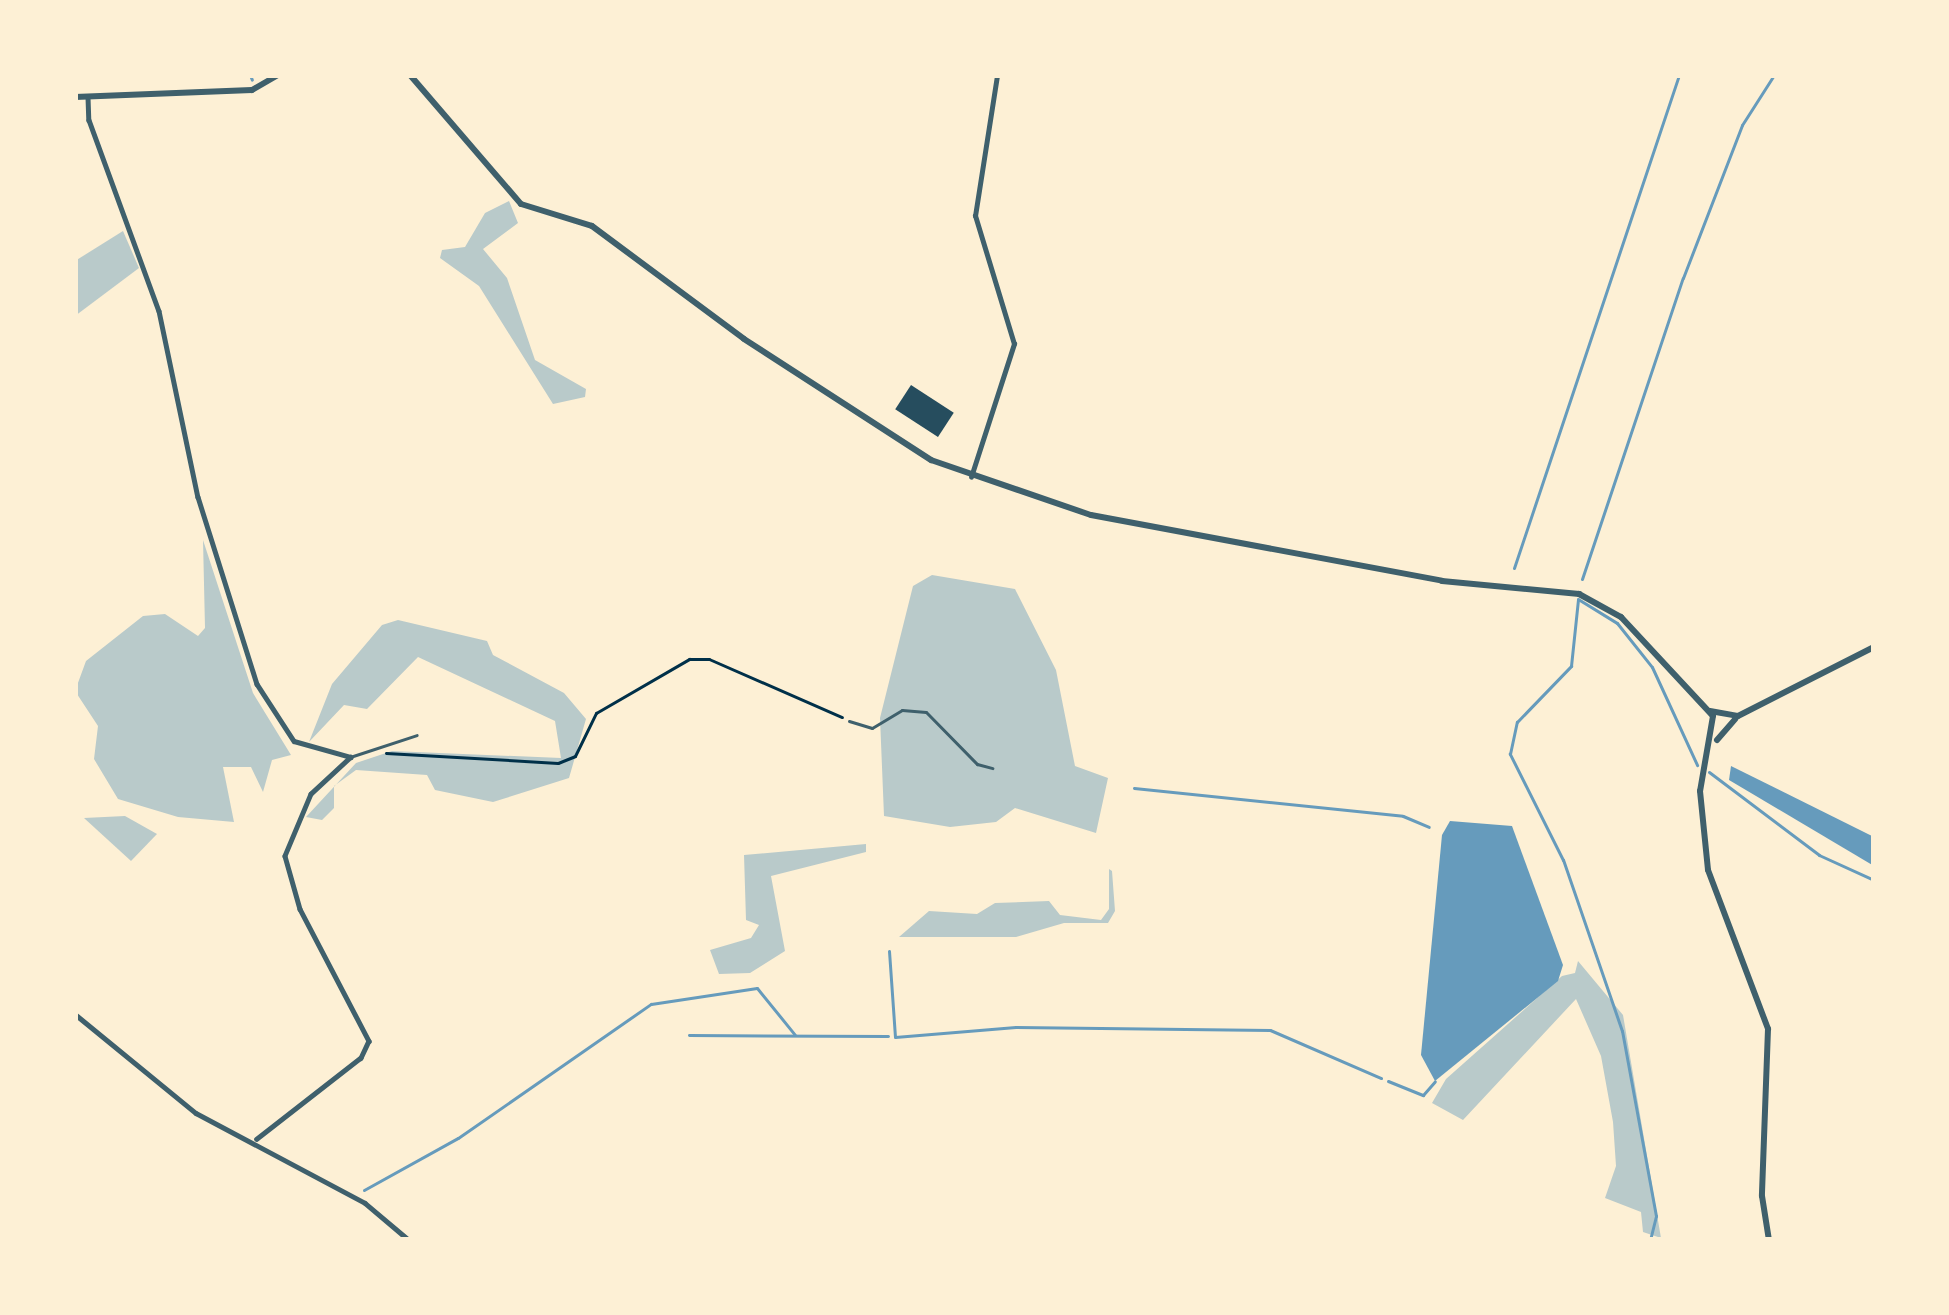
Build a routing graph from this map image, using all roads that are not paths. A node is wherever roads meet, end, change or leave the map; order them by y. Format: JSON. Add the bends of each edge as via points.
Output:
{"nodes":[{"id":1,"x":278,"y":75,"type":"edge"},
{"id":2,"x":410,"y":75,"type":"edge"},
{"id":3,"x":997,"y":75,"type":"edge"},
{"id":4,"x":75,"y":97,"type":"edge"},
{"id":5,"x":88,"y":98,"type":"junction"},
{"id":6,"x":971,"y":477,"type":"junction"},
{"id":7,"x":1874,"y":646,"type":"edge"},
{"id":8,"x":1709,"y":710,"type":"junction"},
{"id":9,"x":1738,"y":716,"type":"junction"},
{"id":10,"x":849,"y":721,"type":"road end"},
{"id":11,"x":417,"y":735,"type":"dead end"},
{"id":12,"x":1712,"y":746,"type":"junction"},
{"id":13,"x":351,"y":757,"type":"junction"},
{"id":14,"x":992,"y":768,"type":"dead end"},
{"id":15,"x":75,"y":1014,"type":"edge"},
{"id":16,"x":256,"y":1139,"type":"junction"},
{"id":17,"x":409,"y":1240,"type":"edge"},
{"id":18,"x":1769,"y":1240,"type":"edge"}],
"edges":[{"from":1,"to":5,"type":"street","via":[[252,90]]},
{"from":2,"to":6,"type":"street","via":[[521,204],[592,226],[851,412]]},
{"from":3,"to":6,"type":"street","via":[[975,216],[1014,344]]},
{"from":4,"to":5,"type":"street"},
{"from":5,"to":13,"type":"street","via":[[89,120],[159,311],[198,497],[257,684],[294,741]]},
{"from":6,"to":8,"type":"street","via":[[1091,515],[1442,581],[1579,594],[1621,617]]},
{"from":7,"to":9,"type":"street"},
{"from":8,"to":9,"type":"street"},
{"from":8,"to":12,"type":"street"},
{"from":9,"to":12,"type":"street"},
{"from":10,"to":14,"type":"lane","via":[[872,728],[902,710],[926,712],[977,764]]},
{"from":11,"to":13,"type":"lane"},
{"from":12,"to":18,"type":"street","via":[[1700,790],[1708,870],[1768,1029],[1762,1196]]},
{"from":13,"to":16,"type":"street","via":[[310,794],[285,856],[308,924],[368,1041],[361,1058]]},
{"from":15,"to":16,"type":"street","via":[[174,1098]]},
{"from":16,"to":17,"type":"street","via":[[365,1203]]}]}
